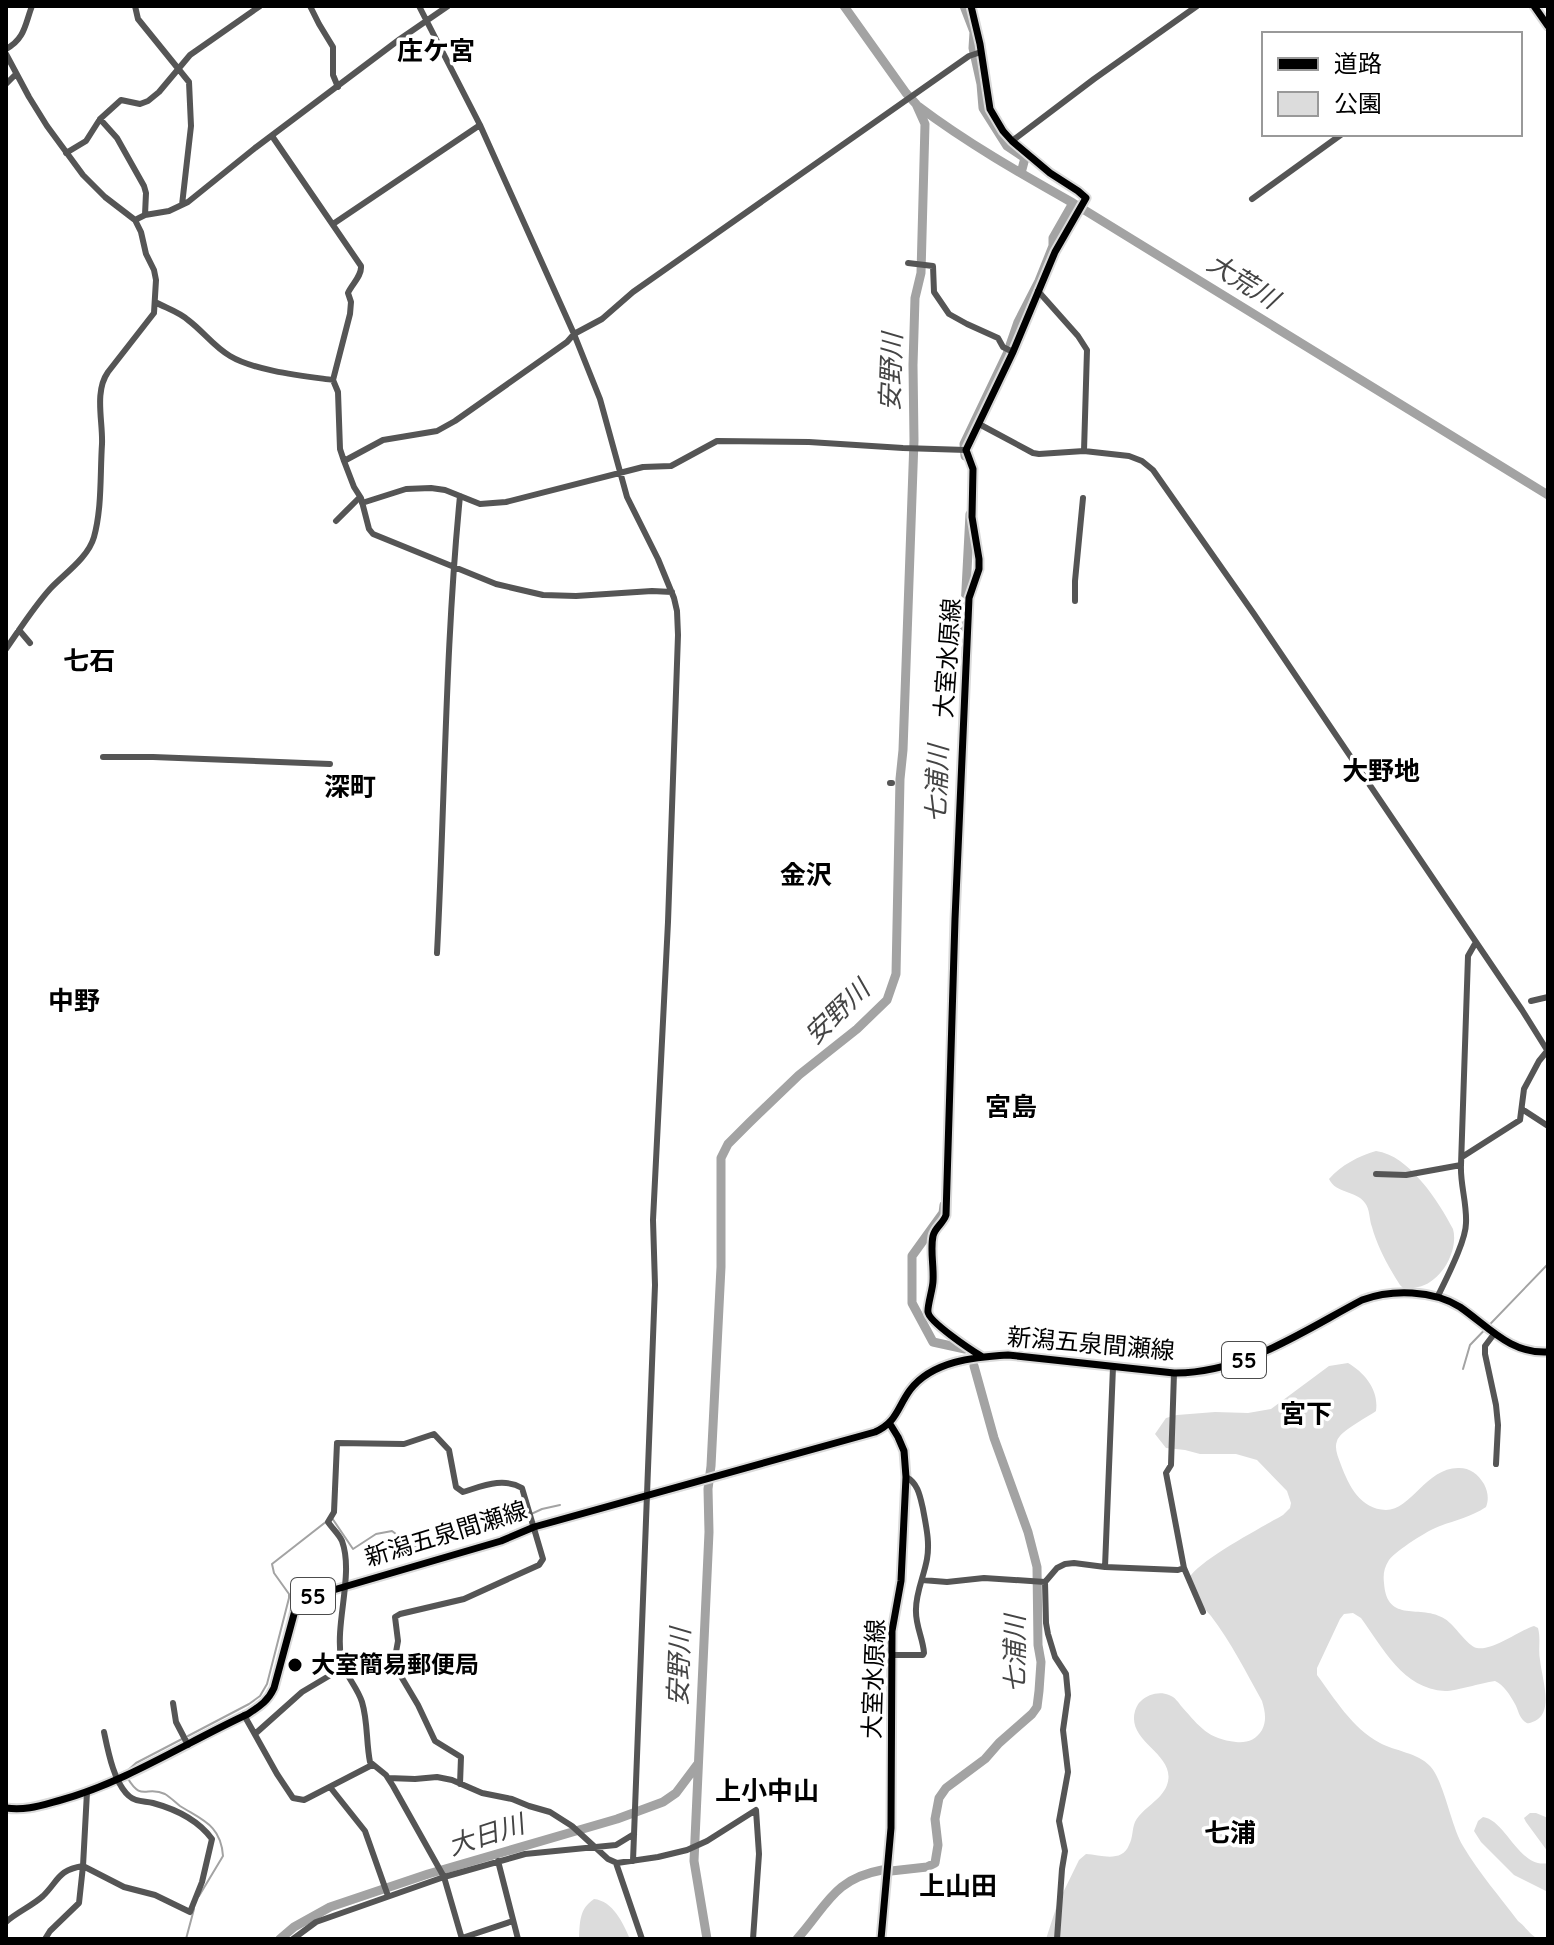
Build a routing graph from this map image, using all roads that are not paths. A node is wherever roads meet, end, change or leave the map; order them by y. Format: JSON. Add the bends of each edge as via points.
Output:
{"nodes":[{"id":1,"x":32,"y":6,"type":"edge"},
{"id":2,"x":135,"y":6,"type":"edge"},
{"id":3,"x":260,"y":6,"type":"edge"},
{"id":4,"x":310,"y":6,"type":"edge"},
{"id":5,"x":419,"y":6,"type":"edge"},
{"id":6,"x":448,"y":6,"type":"edge"},
{"id":7,"x":971,"y":6,"type":"edge"},
{"id":8,"x":1197,"y":6,"type":"edge"},
{"id":9,"x":1534,"y":6,"type":"edge"},
{"id":10,"x":426,"y":21,"type":"junction"},
{"id":11,"x":1548,"y":26,"type":"edge"},
{"id":12,"x":6,"y":51,"type":"edge"},
{"id":13,"x":977,"y":53,"type":"junction"},
{"id":14,"x":178,"y":69,"type":"junction"},
{"id":15,"x":15,"y":75,"type":"junction"},
{"id":16,"x":6,"y":84,"type":"edge"},
{"id":17,"x":338,"y":87,"type":"junction"},
{"id":18,"x":100,"y":119,"type":"junction"},
{"id":19,"x":480,"y":125,"type":"junction"},
{"id":20,"x":272,"y":136,"type":"junction"},
{"id":21,"x":1339,"y":136,"type":"edge"},
{"id":22,"x":1012,"y":141,"type":"junction"},
{"id":23,"x":66,"y":153,"type":"junction"},
{"id":24,"x":1252,"y":199,"type":"dead end"},
{"id":25,"x":182,"y":205,"type":"junction"},
{"id":26,"x":145,"y":215,"type":"junction"},
{"id":27,"x":135,"y":220,"type":"junction"},
{"id":28,"x":333,"y":224,"type":"junction"},
{"id":29,"x":910,"y":264,"type":"dead end"},
{"id":30,"x":1038,"y":291,"type":"junction"},
{"id":31,"x":155,"y":302,"type":"junction"},
{"id":32,"x":574,"y":334,"type":"junction"},
{"id":33,"x":1013,"y":352,"type":"junction"},
{"id":34,"x":333,"y":380,"type":"junction"},
{"id":35,"x":979,"y":424,"type":"junction"},
{"id":36,"x":966,"y":450,"type":"junction"},
{"id":37,"x":1084,"y":451,"type":"junction"},
{"id":38,"x":344,"y":461,"type":"junction"},
{"id":39,"x":620,"y":473,"type":"junction"},
{"id":40,"x":460,"y":496,"type":"junction"},
{"id":41,"x":1083,"y":498,"type":"dead end"},
{"id":42,"x":361,"y":500,"type":"junction"},
{"id":43,"x":336,"y":521,"type":"dead end"},
{"id":44,"x":453,"y":565,"type":"junction"},
{"id":45,"x":672,"y":592,"type":"junction"},
{"id":46,"x":1075,"y":601,"type":"dead end"},
{"id":47,"x":19,"y":630,"type":"junction"},
{"id":48,"x":30,"y":643,"type":"dead end"},
{"id":49,"x":6,"y":649,"type":"edge"},
{"id":50,"x":103,"y":757,"type":"dead end"},
{"id":51,"x":330,"y":764,"type":"dead end"},
{"id":52,"x":1476,"y":942,"type":"junction"},
{"id":53,"x":437,"y":953,"type":"dead end"},
{"id":54,"x":1548,"y":997,"type":"edge"},
{"id":55,"x":1531,"y":1001,"type":"dead end"},
{"id":56,"x":1548,"y":1050,"type":"edge"},
{"id":57,"x":1522,"y":1109,"type":"junction"},
{"id":58,"x":1548,"y":1126,"type":"edge"},
{"id":59,"x":1461,"y":1161,"type":"junction"},
{"id":60,"x":1376,"y":1174,"type":"dead end"},
{"id":61,"x":1438,"y":1296,"type":"junction"},
{"id":62,"x":1489,"y":1330,"type":"junction"},
{"id":63,"x":1548,"y":1352,"type":"edge"},
{"id":64,"x":981,"y":1356,"type":"junction"},
{"id":65,"x":1113,"y":1367,"type":"junction"},
{"id":66,"x":1174,"y":1373,"type":"junction"},
{"id":67,"x":890,"y":1424,"type":"junction"},
{"id":68,"x":1496,"y":1464,"type":"dead end"},
{"id":69,"x":906,"y":1477,"type":"junction"},
{"id":70,"x":647,"y":1496,"type":"junction"},
{"id":71,"x":534,"y":1527,"type":"junction"},
{"id":72,"x":1105,"y":1567,"type":"junction"},
{"id":73,"x":1184,"y":1568,"type":"junction"},
{"id":74,"x":922,"y":1580,"type":"junction"},
{"id":75,"x":1044,"y":1582,"type":"junction"},
{"id":76,"x":344,"y":1587,"type":"junction"},
{"id":77,"x":1203,"y":1612,"type":"dead end"},
{"id":78,"x":892,"y":1655,"type":"junction"},
{"id":79,"x":344,"y":1667,"type":"junction"},
{"id":80,"x":173,"y":1703,"type":"dead end"},
{"id":81,"x":244,"y":1715,"type":"junction"},
{"id":82,"x":104,"y":1732,"type":"dead end"},
{"id":83,"x":255,"y":1734,"type":"junction"},
{"id":84,"x":188,"y":1745,"type":"junction"},
{"id":85,"x":372,"y":1765,"type":"junction"},
{"id":86,"x":388,"y":1778,"type":"junction"},
{"id":87,"x":119,"y":1780,"type":"junction"},
{"id":88,"x":460,"y":1784,"type":"junction"},
{"id":89,"x":330,"y":1787,"type":"junction"},
{"id":90,"x":87,"y":1792,"type":"junction"},
{"id":91,"x":6,"y":1808,"type":"edge"},
{"id":92,"x":634,"y":1834,"type":"junction"},
{"id":93,"x":595,"y":1848,"type":"junction"},
{"id":94,"x":498,"y":1861,"type":"junction"},
{"id":95,"x":633,"y":1861,"type":"junction"},
{"id":96,"x":616,"y":1863,"type":"junction"},
{"id":97,"x":83,"y":1866,"type":"junction"},
{"id":98,"x":444,"y":1877,"type":"junction"},
{"id":99,"x":387,"y":1896,"type":"junction"},
{"id":100,"x":513,"y":1921,"type":"junction"},
{"id":101,"x":6,"y":1922,"type":"edge"},
{"id":102,"x":462,"y":1938,"type":"edge"},
{"id":103,"x":45,"y":1939,"type":"edge"},
{"id":104,"x":293,"y":1939,"type":"edge"},
{"id":105,"x":518,"y":1939,"type":"edge"},
{"id":106,"x":642,"y":1939,"type":"edge"},
{"id":107,"x":753,"y":1939,"type":"edge"},
{"id":108,"x":881,"y":1939,"type":"edge"},
{"id":109,"x":1057,"y":1939,"type":"edge"}],
"edges":[{"from":1,"to":12,"type":"street","via":[[26,27]]},
{"from":2,"to":14,"type":"street","via":[[138,19]]},
{"from":3,"to":14,"type":"street"},
{"from":4,"to":17,"type":"street","via":[[333,47]]},
{"from":5,"to":10,"type":"street"},
{"from":6,"to":10,"type":"street"},
{"from":7,"to":13,"type":"main road"},
{"from":8,"to":22,"type":"street"},
{"from":9,"to":11,"type":"main road"},
{"from":10,"to":17,"type":"street"},
{"from":10,"to":19,"type":"street"},
{"from":12,"to":15,"type":"street"},
{"from":13,"to":22,"type":"main road","via":[[990,109]]},
{"from":13,"to":32,"type":"street"},
{"from":14,"to":18,"type":"street","via":[[148,101],[121,100]]},
{"from":14,"to":25,"type":"street","via":[[189,82],[191,126]]},
{"from":15,"to":16,"type":"street"},
{"from":15,"to":23,"type":"street"},
{"from":17,"to":20,"type":"street"},
{"from":18,"to":23,"type":"street","via":[[86,141]]},
{"from":18,"to":26,"type":"street","via":[[144,186]]},
{"from":19,"to":28,"type":"street"},
{"from":19,"to":32,"type":"street"},
{"from":20,"to":25,"type":"street"},
{"from":20,"to":28,"type":"street"},
{"from":21,"to":24,"type":"street"},
{"from":22,"to":30,"type":"main road","via":[[1086,198]]},
{"from":23,"to":27,"type":"street","via":[[105,197]]},
{"from":25,"to":26,"type":"street"},
{"from":26,"to":27,"type":"street"},
{"from":27,"to":31,"type":"street","via":[[154,270]]},
{"from":28,"to":34,"type":"street","via":[[362,270],[348,293],[350,314]]},
{"from":29,"to":33,"type":"street","via":[[933,266],[934,292],[949,314],[998,338]]},
{"from":30,"to":33,"type":"main road"},
{"from":30,"to":37,"type":"street","via":[[1087,350]]},
{"from":31,"to":34,"type":"street","via":[[186,318],[234,359]]},
{"from":31,"to":47,"type":"street","via":[[154,313],[104,377],[100,390],[102,443],[92,543]]},
{"from":32,"to":38,"type":"street","via":[[445,427],[383,440]]},
{"from":32,"to":39,"type":"street","via":[[600,399]]},
{"from":33,"to":35,"type":"main road"},
{"from":34,"to":38,"type":"street"},
{"from":35,"to":36,"type":"main road"},
{"from":35,"to":37,"type":"street","via":[[1033,453]]},
{"from":36,"to":39,"type":"street","via":[[717,441],[671,466]]},
{"from":36,"to":64,"type":"main road","name":"大室水原線","via":[[973,469],[979,569],[969,598],[946,1215],[933,1237],[927,1311]]},
{"from":37,"to":52,"type":"street","via":[[1136,458],[1160,477]]},
{"from":38,"to":42,"type":"street"},
{"from":39,"to":40,"type":"street","via":[[489,505]]},
{"from":39,"to":45,"type":"street"},
{"from":40,"to":42,"type":"street","via":[[419,488]]},
{"from":40,"to":44,"type":"street"},
{"from":41,"to":46,"type":"street"},
{"from":42,"to":43,"type":"street"},
{"from":42,"to":44,"type":"street","via":[[373,534]]},
{"from":44,"to":45,"type":"street","via":[[496,584],[543,595]]},
{"from":44,"to":53,"type":"street"},
{"from":45,"to":70,"type":"street","via":[[678,635]]},
{"from":47,"to":48,"type":"street"},
{"from":47,"to":49,"type":"street"},
{"from":50,"to":51,"type":"street"},
{"from":52,"to":56,"type":"street"},
{"from":52,"to":59,"type":"street","via":[[1468,956]]},
{"from":54,"to":55,"type":"street"},
{"from":56,"to":57,"type":"street","via":[[1524,1089]]},
{"from":57,"to":58,"type":"street"},
{"from":57,"to":59,"type":"street","via":[[1520,1120]]},
{"from":59,"to":60,"type":"street","via":[[1406,1175]]},
{"from":59,"to":61,"type":"street","via":[[1464,1235]]},
{"from":61,"to":62,"type":"main road","name":"新潟五泉間瀬線","number":"55"},
{"from":61,"to":66,"type":"main road","name":"新潟五泉間瀬線","number":"55","via":[[1372,1296],[1252,1357],[1224,1367]]},
{"from":62,"to":63,"type":"main road","name":"新潟五泉間瀬線","number":"55","via":[[1515,1347]]},
{"from":62,"to":68,"type":"street","via":[[1485,1354],[1496,1405]]},
{"from":64,"to":65,"type":"main road","name":"新潟五泉間瀬線","number":"55"},
{"from":64,"to":67,"type":"main road","number":"55","via":[[927,1374],[911,1388]]},
{"from":65,"to":66,"type":"main road","name":"新潟五泉間瀬線","number":"55"},
{"from":65,"to":72,"type":"street"},
{"from":66,"to":73,"type":"street","via":[[1171,1465],[1166,1473]]},
{"from":67,"to":69,"type":"main road","name":"大室水原線","via":[[904,1451]]},
{"from":67,"to":70,"type":"main road","name":"新潟五泉間瀬線","number":"55"},
{"from":69,"to":74,"type":"street","via":[[921,1497],[926,1520]]},
{"from":69,"to":78,"type":"main road","name":"大室水原線"},
{"from":70,"to":71,"type":"main road","name":"新潟五泉間瀬線","number":"55"},
{"from":70,"to":92,"type":"street"},
{"from":71,"to":76,"type":"main road","name":"新潟五泉間瀬線","number":"55"},
{"from":71,"to":76,"type":"street","via":[[519,1485],[495,1482],[459,1490],[449,1450],[434,1434],[404,1444],[337,1443],[334,1512],[328,1522],[345,1552]]},
{"from":71,"to":88,"type":"street","via":[[543,1559],[539,1565],[464,1599],[395,1617],[394,1663],[435,1741],[461,1757]]},
{"from":72,"to":73,"type":"street"},
{"from":72,"to":75,"type":"street","via":[[1065,1564]]},
{"from":73,"to":77,"type":"street"},
{"from":74,"to":75,"type":"street"},
{"from":74,"to":78,"type":"street","via":[[916,1611],[924,1653]]},
{"from":75,"to":109,"type":"street","via":[[1048,1634],[1066,1674],[1068,1695],[1063,1730],[1068,1772],[1059,1821],[1065,1851]]},
{"from":76,"to":79,"type":"street"},
{"from":76,"to":81,"type":"main road","name":"新潟五泉間瀬線","number":"55","via":[[297,1603],[269,1699]]},
{"from":78,"to":108,"type":"main road","name":"大室水原線","via":[[891,1828]]},
{"from":79,"to":83,"type":"street","via":[[302,1692]]},
{"from":79,"to":85,"type":"street","via":[[366,1717]]},
{"from":80,"to":84,"type":"street"},
{"from":81,"to":83,"type":"street"},
{"from":81,"to":84,"type":"main road","name":"新潟五泉間瀬線","number":"55"},
{"from":82,"to":87,"type":"street"},
{"from":83,"to":89,"type":"street","via":[[293,1798],[304,1800]]},
{"from":84,"to":87,"type":"main road","name":"新潟五泉間瀬線","number":"55"},
{"from":85,"to":86,"type":"street"},
{"from":85,"to":89,"type":"street"},
{"from":86,"to":88,"type":"street","via":[[437,1777]]},
{"from":86,"to":98,"type":"street"},
{"from":87,"to":90,"type":"main road","name":"新潟五泉間瀬線","number":"55"},
{"from":87,"to":97,"type":"street","via":[[131,1798],[197,1823],[212,1839],[190,1912]]},
{"from":88,"to":93,"type":"street","via":[[550,1812]]},
{"from":89,"to":99,"type":"street","via":[[365,1831]]},
{"from":90,"to":91,"type":"main road","name":"新潟五泉間瀬線","number":"55","via":[[35,1808]]},
{"from":90,"to":97,"type":"street"},
{"from":92,"to":93,"type":"street","via":[[616,1845]]},
{"from":92,"to":95,"type":"street"},
{"from":93,"to":94,"type":"street"},
{"from":93,"to":96,"type":"street"},
{"from":94,"to":98,"type":"street"},
{"from":94,"to":100,"type":"street"},
{"from":95,"to":96,"type":"street"},
{"from":95,"to":107,"type":"street","via":[[702,1844],[756,1810],[759,1854]]},
{"from":96,"to":106,"type":"street"},
{"from":97,"to":101,"type":"street","via":[[66,1870],[43,1896]]},
{"from":97,"to":103,"type":"street","via":[[79,1903]]},
{"from":98,"to":99,"type":"street"},
{"from":98,"to":102,"type":"street"},
{"from":99,"to":104,"type":"street","via":[[316,1922]]},
{"from":100,"to":102,"type":"street"},
{"from":100,"to":105,"type":"street"}]}
